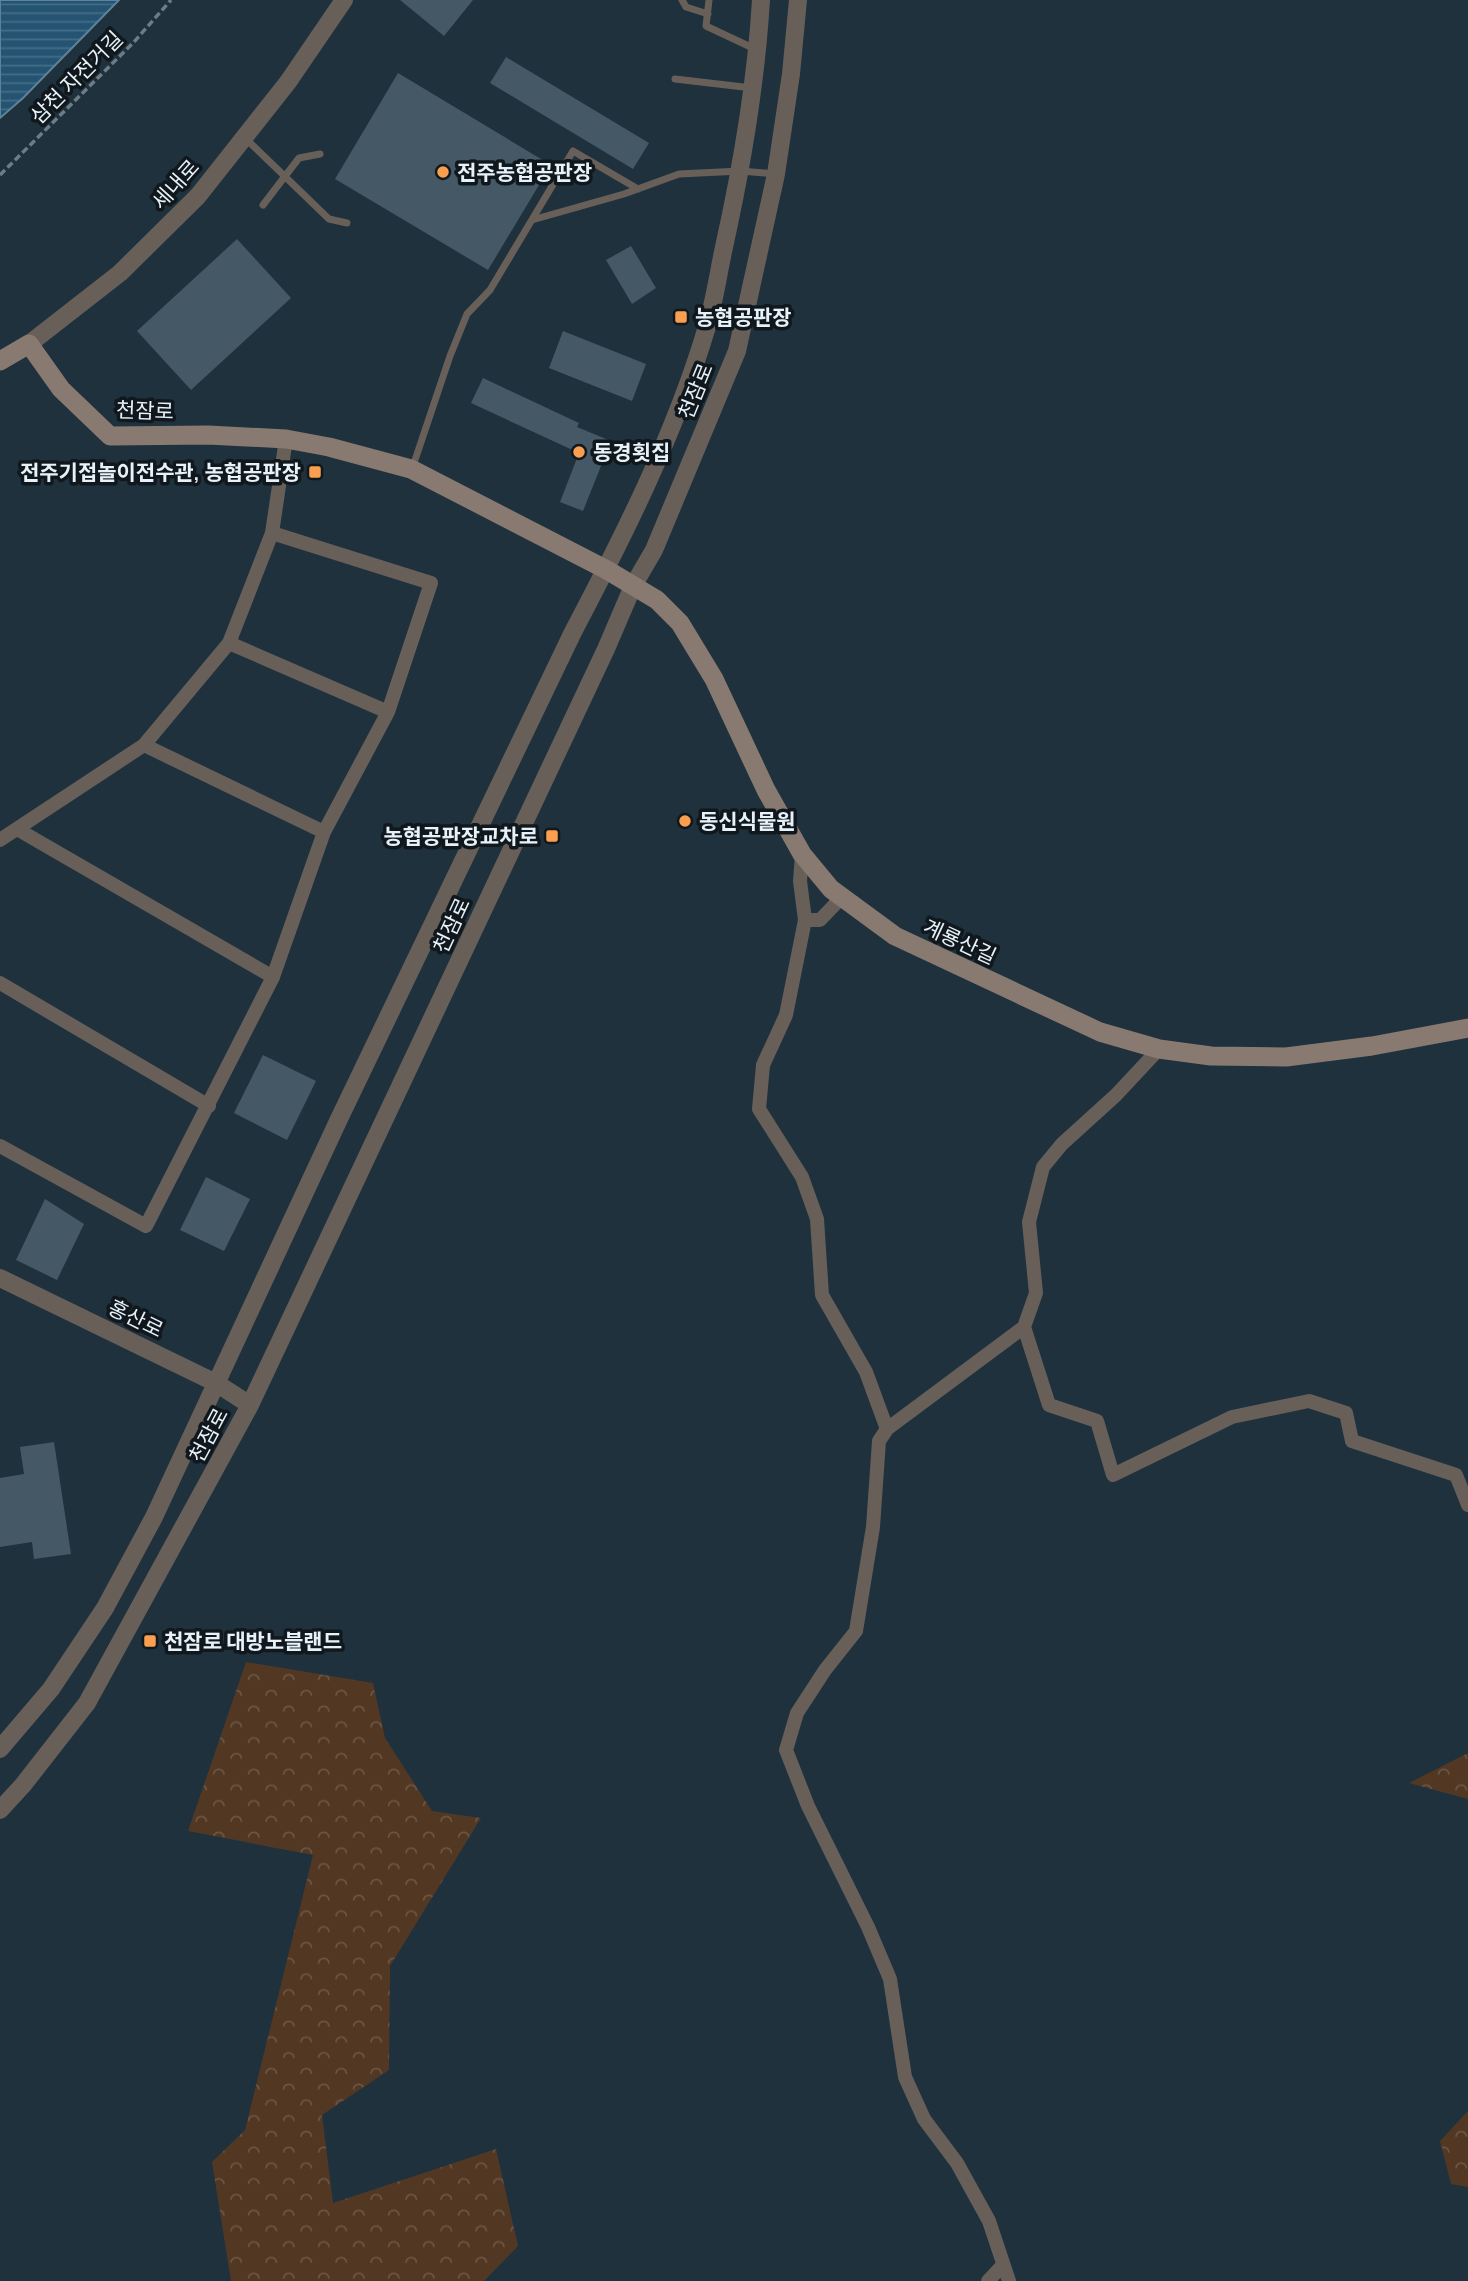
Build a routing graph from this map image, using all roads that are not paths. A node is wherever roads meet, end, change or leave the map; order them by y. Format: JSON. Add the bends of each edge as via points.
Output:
{"nodes":[{"id":1,"x":344,"y":0,"type":"edge"},
{"id":2,"x":682,"y":0,"type":"edge"},
{"id":3,"x":709,"y":0,"type":"edge"},
{"id":4,"x":761,"y":0,"type":"edge"},
{"id":5,"x":798,"y":0,"type":"edge"},
{"id":6,"x":708,"y":14,"type":"junction"},
{"id":7,"x":757,"y":50,"type":"junction"},
{"id":8,"x":675,"y":79,"type":"dead end"},
{"id":9,"x":752,"y":88,"type":"junction"},
{"id":10,"x":244,"y":138,"type":"junction"},
{"id":11,"x":320,"y":154,"type":"dead end"},
{"id":12,"x":741,"y":171,"type":"junction"},
{"id":13,"x":776,"y":174,"type":"junction"},
{"id":14,"x":285,"y":175,"type":"junction"},
{"id":15,"x":638,"y":190,"type":"junction"},
{"id":16,"x":263,"y":205,"type":"dead end"},
{"id":17,"x":531,"y":221,"type":"junction"},
{"id":18,"x":347,"y":223,"type":"dead end"},
{"id":19,"x":29,"y":344,"type":"junction"},
{"id":20,"x":0,"y":361,"type":"edge"},
{"id":21,"x":286,"y":439,"type":"junction"},
{"id":22,"x":411,"y":469,"type":"junction"},
{"id":23,"x":272,"y":533,"type":"junction"},
{"id":24,"x":607,"y":570,"type":"junction"},
{"id":25,"x":633,"y":586,"type":"junction"},
{"id":26,"x":229,"y":643,"type":"junction"},
{"id":27,"x":388,"y":712,"type":"junction"},
{"id":28,"x":144,"y":745,"type":"junction"},
{"id":29,"x":17,"y":829,"type":"junction"},
{"id":30,"x":324,"y":832,"type":"junction"},
{"id":31,"x":0,"y":840,"type":"edge"},
{"id":32,"x":802,"y":854,"type":"junction"},
{"id":33,"x":842,"y":897,"type":"junction"},
{"id":34,"x":805,"y":920,"type":"junction"},
{"id":35,"x":272,"y":976,"type":"junction"},
{"id":36,"x":0,"y":983,"type":"edge"},
{"id":37,"x":1468,"y":1028,"type":"edge"},
{"id":38,"x":1159,"y":1049,"type":"junction"},
{"id":39,"x":209,"y":1106,"type":"junction"},
{"id":40,"x":0,"y":1146,"type":"edge"},
{"id":41,"x":0,"y":1278,"type":"edge"},
{"id":42,"x":1024,"y":1327,"type":"junction"},
{"id":43,"x":216,"y":1383,"type":"junction"},
{"id":44,"x":250,"y":1405,"type":"junction"},
{"id":45,"x":887,"y":1429,"type":"junction"},
{"id":46,"x":1468,"y":1505,"type":"edge"},
{"id":47,"x":0,"y":1749,"type":"edge"},
{"id":48,"x":0,"y":1810,"type":"edge"},
{"id":49,"x":1003,"y":2265,"type":"junction"},
{"id":50,"x":988,"y":2281,"type":"edge"},
{"id":51,"x":1009,"y":2281,"type":"edge"}],
"edges":[{"from":1,"to":10,"type":"street","name":"세내로"},
{"from":2,"to":6,"type":"lane","via":[[685,7]]},
{"from":3,"to":6,"type":"lane"},
{"from":4,"to":7,"type":"street","name":"천잠로"},
{"from":5,"to":13,"type":"street","name":"천잠로"},
{"from":6,"to":7,"type":"lane","via":[[706,26]]},
{"from":7,"to":9,"type":"street","name":"천잠로"},
{"from":8,"to":9,"type":"lane"},
{"from":9,"to":12,"type":"street","name":"천잠로"},
{"from":10,"to":14,"type":"lane"},
{"from":10,"to":19,"type":"street","name":"세내로","via":[[198,196],[120,273]]},
{"from":11,"to":14,"type":"lane","via":[[299,158]]},
{"from":12,"to":13,"type":"lane"},
{"from":12,"to":15,"type":"lane","via":[[679,174]]},
{"from":12,"to":24,"type":"street","name":"천잠로","via":[[707,329],[667,440]]},
{"from":13,"to":25,"type":"street","name":"천잠로","via":[[737,351],[654,550]]},
{"from":14,"to":16,"type":"lane"},
{"from":14,"to":18,"type":"lane","via":[[329,219]]},
{"from":15,"to":17,"type":"lane"},
{"from":15,"to":17,"type":"lane","via":[[573,151]]},
{"from":17,"to":22,"type":"lane","via":[[490,290],[467,314]]},
{"from":19,"to":20,"type":"main road","name":"세내로"},
{"from":19,"to":21,"type":"main road","name":"천잠로","via":[[61,389],[110,436]]},
{"from":21,"to":22,"type":"main road","name":"천잠로"},
{"from":21,"to":23,"type":"street"},
{"from":22,"to":24,"type":"main road","name":"천잠로"},
{"from":23,"to":26,"type":"street"},
{"from":23,"to":27,"type":"street","via":[[431,583]]},
{"from":24,"to":25,"type":"main road","name":"계룡산길"},
{"from":24,"to":43,"type":"street","name":"천잠로","via":[[526,728]]},
{"from":25,"to":32,"type":"main road","name":"계룡산길","via":[[657,600],[680,623],[714,679]]},
{"from":25,"to":44,"type":"street","name":"천잠로"},
{"from":26,"to":27,"type":"street"},
{"from":26,"to":28,"type":"street"},
{"from":27,"to":30,"type":"street"},
{"from":28,"to":29,"type":"street"},
{"from":28,"to":30,"type":"street"},
{"from":29,"to":31,"type":"street"},
{"from":29,"to":35,"type":"street"},
{"from":30,"to":35,"type":"street"},
{"from":32,"to":33,"type":"main road","name":"계룡산길"},
{"from":32,"to":34,"type":"street"},
{"from":33,"to":34,"type":"street","via":[[820,920]]},
{"from":33,"to":38,"type":"main road","name":"계룡산길","via":[[895,936],[1100,1032]]},
{"from":34,"to":45,"type":"street","via":[[786,1015],[762,1065],[759,1109],[802,1177],[817,1219],[822,1296],[866,1372]]},
{"from":35,"to":39,"type":"street"},
{"from":36,"to":39,"type":"street"},
{"from":37,"to":38,"type":"main road","name":"계룡산길","via":[[1286,1057],[1211,1056]]},
{"from":38,"to":42,"type":"street","via":[[1043,1167],[1029,1222],[1036,1293]]},
{"from":39,"to":40,"type":"street","via":[[146,1226]]},
{"from":41,"to":43,"type":"street","name":"홍산로"},
{"from":42,"to":45,"type":"street"},
{"from":42,"to":46,"type":"street","via":[[1049,1405],[1097,1421],[1113,1475],[1232,1417],[1309,1401],[1346,1413],[1352,1441],[1456,1475]]},
{"from":43,"to":44,"type":"street","name":"홍산로"},
{"from":43,"to":47,"type":"street","name":"천잠로","via":[[154,1517],[105,1608],[51,1689]]},
{"from":44,"to":48,"type":"street","name":"천잠로","via":[[87,1703]]},
{"from":45,"to":49,"type":"street","via":[[879,1441],[873,1527],[856,1631],[797,1713],[786,1750],[890,1979],[905,2077],[924,2119],[957,2163],[989,2221]]},
{"from":49,"to":50,"type":"street"},
{"from":49,"to":51,"type":"street"}]}
